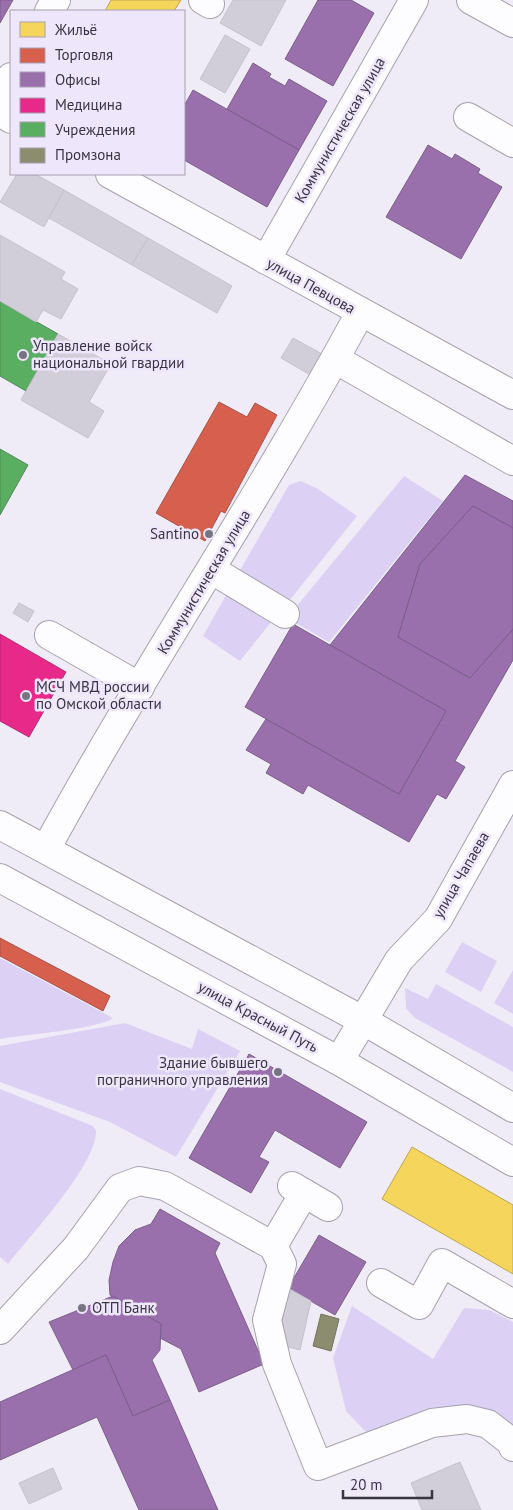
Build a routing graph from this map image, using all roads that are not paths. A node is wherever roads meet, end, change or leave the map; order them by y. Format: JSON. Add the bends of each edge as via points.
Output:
{"nodes":[{"id":1,"x":471,"y":0,"type":"edge"},
{"id":2,"x":406,"y":3,"type":"edge"},
{"id":3,"x":513,"y":23,"type":"edge"},
{"id":4,"x":10,"y":79,"type":"edge"},
{"id":5,"x":0,"y":97,"type":"edge"},
{"id":6,"x":468,"y":118,"type":"dead end"},
{"id":7,"x":513,"y":143,"type":"edge"},
{"id":8,"x":112,"y":175,"type":"edge"},
{"id":9,"x":266,"y":260,"type":"junction"},
{"id":10,"x":360,"y":313,"type":"junction"},
{"id":11,"x":335,"y":359,"type":"junction"},
{"id":12,"x":513,"y":395,"type":"edge"},
{"id":13,"x":513,"y":461,"type":"edge"},
{"id":14,"x":212,"y":570,"type":"junction"},
{"id":15,"x":285,"y":614,"type":"dead end"},
{"id":16,"x":49,"y":635,"type":"dead end"},
{"id":17,"x":140,"y":687,"type":"junction"},
{"id":18,"x":513,"y":785,"type":"edge"},
{"id":19,"x":0,"y":824,"type":"edge"},
{"id":20,"x":46,"y":849,"type":"junction"},
{"id":21,"x":0,"y":878,"type":"edge"},
{"id":22,"x":364,"y":1021,"type":"junction"},
{"id":23,"x":339,"y":1061,"type":"junction"},
{"id":24,"x":513,"y":1108,"type":"edge"},
{"id":25,"x":513,"y":1162,"type":"edge"},
{"id":26,"x":328,"y":1207,"type":"dead end"},
{"id":27,"x":273,"y":1246,"type":"junction"},
{"id":28,"x":381,"y":1283,"type":"dead end"},
{"id":29,"x":513,"y":1304,"type":"edge"},
{"id":30,"x":0,"y":1330,"type":"edge"},
{"id":31,"x":513,"y":1447,"type":"edge"}],
"edges":[{"from":1,"to":3,"type":"street"},
{"from":2,"to":9,"type":"street","name":"Коммунистическая улица"},
{"from":4,"to":5,"type":"street"},
{"from":6,"to":7,"type":"street"},
{"from":8,"to":9,"type":"street","name":"улица Певцова"},
{"from":9,"to":10,"type":"street","name":"улица Певцова"},
{"from":10,"to":11,"type":"street","name":"Коммунистическая улица"},
{"from":10,"to":12,"type":"street","name":"улица Певцова"},
{"from":11,"to":13,"type":"street"},
{"from":11,"to":14,"type":"street","name":"Коммунистическая улица"},
{"from":14,"to":15,"type":"street"},
{"from":14,"to":17,"type":"street","name":"Коммунистическая улица"},
{"from":16,"to":17,"type":"street"},
{"from":17,"to":20,"type":"street","name":"Коммунистическая улица"},
{"from":18,"to":22,"type":"street","name":"улица Чапаева","via":[[438,919],[399,960]]},
{"from":19,"to":20,"type":"street"},
{"from":20,"to":22,"type":"street"},
{"from":21,"to":23,"type":"street","name":"улица Красный Путь"},
{"from":22,"to":23,"type":"street","name":"улица Чапаева"},
{"from":22,"to":24,"type":"street"},
{"from":23,"to":25,"type":"street","name":"улица Красный Путь"},
{"from":26,"to":27,"type":"street","via":[[298,1189]]},
{"from":27,"to":30,"type":"street","via":[[165,1186],[140,1181],[120,1188],[76,1248]]},
{"from":27,"to":31,"type":"street","via":[[282,1264],[267,1320],[277,1364],[318,1466],[432,1423],[468,1419],[488,1424]]},
{"from":28,"to":29,"type":"street","via":[[419,1304],[442,1263]]}]}
